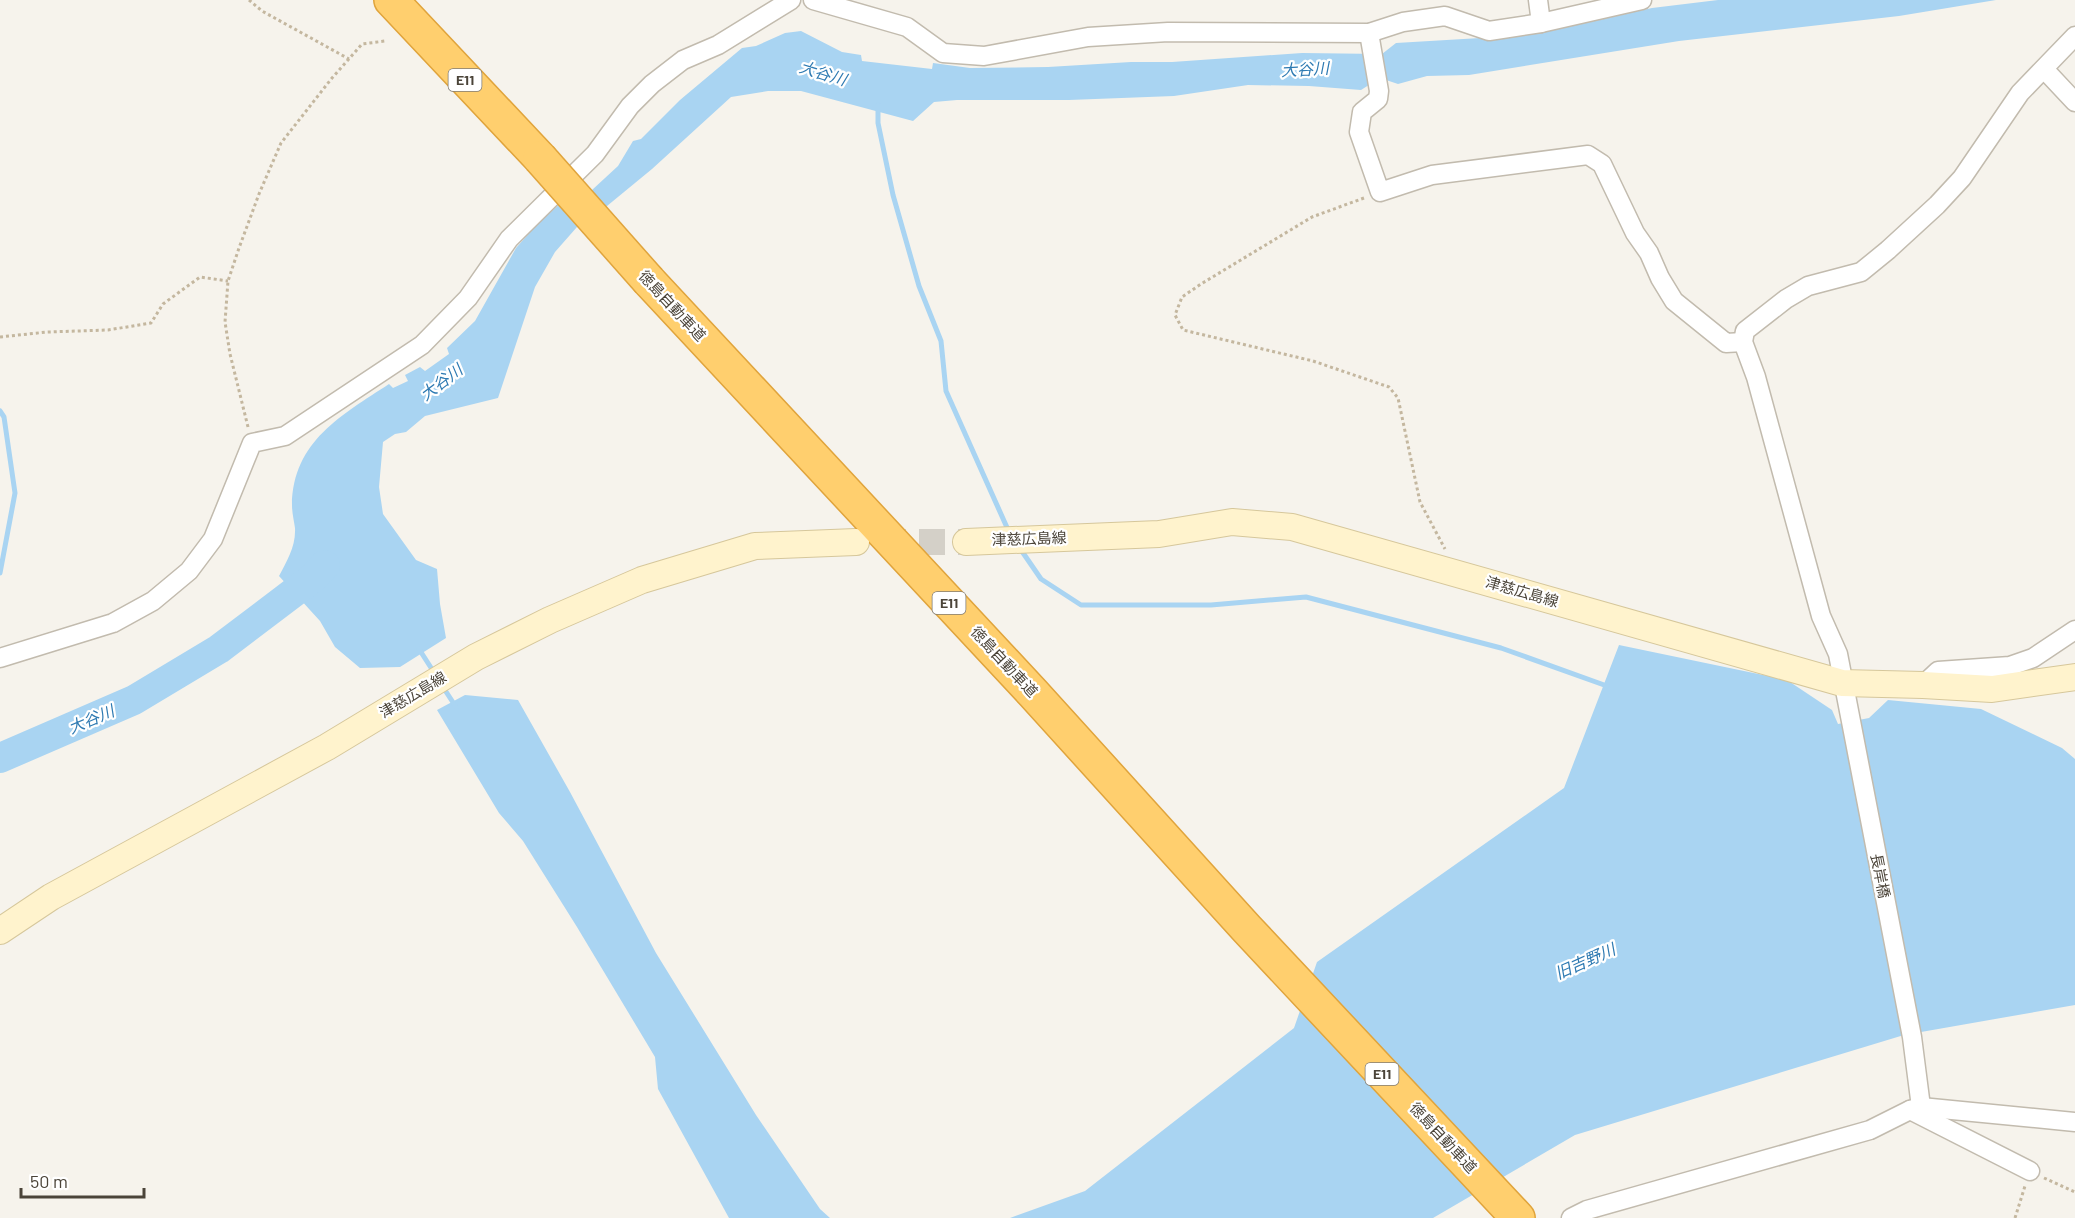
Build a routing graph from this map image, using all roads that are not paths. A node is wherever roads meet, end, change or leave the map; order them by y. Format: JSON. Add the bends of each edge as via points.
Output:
{"nodes":[{"id":1,"x":391,"y":0,"type":"edge"},
{"id":2,"x":792,"y":0,"type":"edge"},
{"id":3,"x":813,"y":0,"type":"edge"},
{"id":4,"x":1538,"y":0,"type":"edge"},
{"id":5,"x":1642,"y":0,"type":"edge"},
{"id":6,"x":1541,"y":23,"type":"junction"},
{"id":7,"x":2075,"y":36,"type":"edge"},
{"id":8,"x":1370,"y":41,"type":"junction"},
{"id":9,"x":2044,"y":69,"type":"junction"},
{"id":10,"x":2075,"y":102,"type":"edge"},
{"id":11,"x":1743,"y":342,"type":"junction"},
{"id":12,"x":856,"y":542,"type":"tunnel mouth"},
{"id":13,"x":966,"y":542,"type":"tunnel mouth"},
{"id":14,"x":2075,"y":630,"type":"edge"},
{"id":15,"x":0,"y":658,"type":"edge"},
{"id":16,"x":2075,"y":677,"type":"edge"},
{"id":17,"x":1842,"y":683,"type":"junction"},
{"id":18,"x":1923,"y":685,"type":"junction"},
{"id":19,"x":0,"y":931,"type":"edge"},
{"id":20,"x":1916,"y":1108,"type":"junction"},
{"id":21,"x":2075,"y":1122,"type":"edge"},
{"id":22,"x":2030,"y":1171,"type":"road end"},
{"id":23,"x":1614,"y":1211,"type":"edge"},
{"id":24,"x":1518,"y":1218,"type":"edge"},
{"id":25,"x":1571,"y":1218,"type":"edge"}],
"edges":[{"from":1,"to":24,"type":"highway","name":"徳島自動車道","number":"E11","bridge":true,"via":[[1033,693],[1246,929]]},
{"from":2,"to":15,"type":"street","via":[[718,45],[683,60],[652,84],[630,106],[595,154],[509,239],[468,298],[422,345],[285,436],[252,443],[213,539],[189,572],[153,602],[113,623]]},
{"from":3,"to":8,"type":"street","via":[[907,27],[943,53],[984,56],[1088,37],[1168,32]]},
{"from":4,"to":6,"type":"street"},
{"from":5,"to":6,"type":"street"},
{"from":6,"to":8,"type":"street","via":[[1489,31],[1445,16],[1403,22]]},
{"from":7,"to":9,"type":"street"},
{"from":8,"to":11,"type":"street","via":[[1380,91],[1378,99],[1362,112],[1359,132],[1380,192],[1432,175],[1588,155],[1602,164],[1674,301],[1726,343]]},
{"from":9,"to":10,"type":"street"},
{"from":9,"to":11,"type":"street","via":[[2020,93],[1962,178],[1888,250],[1861,272],[1808,286],[1786,299],[1745,331]]},
{"from":11,"to":17,"type":"street","name":"長岸橋","via":[[1821,616],[1838,654]]},
{"from":12,"to":19,"type":"main road","name":"津慈広島線","via":[[755,546],[642,580],[550,620],[476,657],[327,747],[51,897]]},
{"from":13,"to":17,"type":"main road","name":"津慈広島線","via":[[1159,534],[1232,522],[1292,527]]},
{"from":14,"to":18,"type":"street","via":[[2033,658],[2010,666],[1938,671]]},
{"from":16,"to":18,"type":"main road","name":"津慈広島線","via":[[1992,689]]},
{"from":17,"to":18,"type":"main road","name":"津慈広島線"},
{"from":17,"to":20,"type":"street","name":"長岸橋","via":[[1912,1037]]},
{"from":20,"to":21,"type":"street"},
{"from":20,"to":22,"type":"street"},
{"from":20,"to":23,"type":"street","via":[[1870,1130]]},
{"from":23,"to":25,"type":"street","via":[[1587,1210]]}]}
